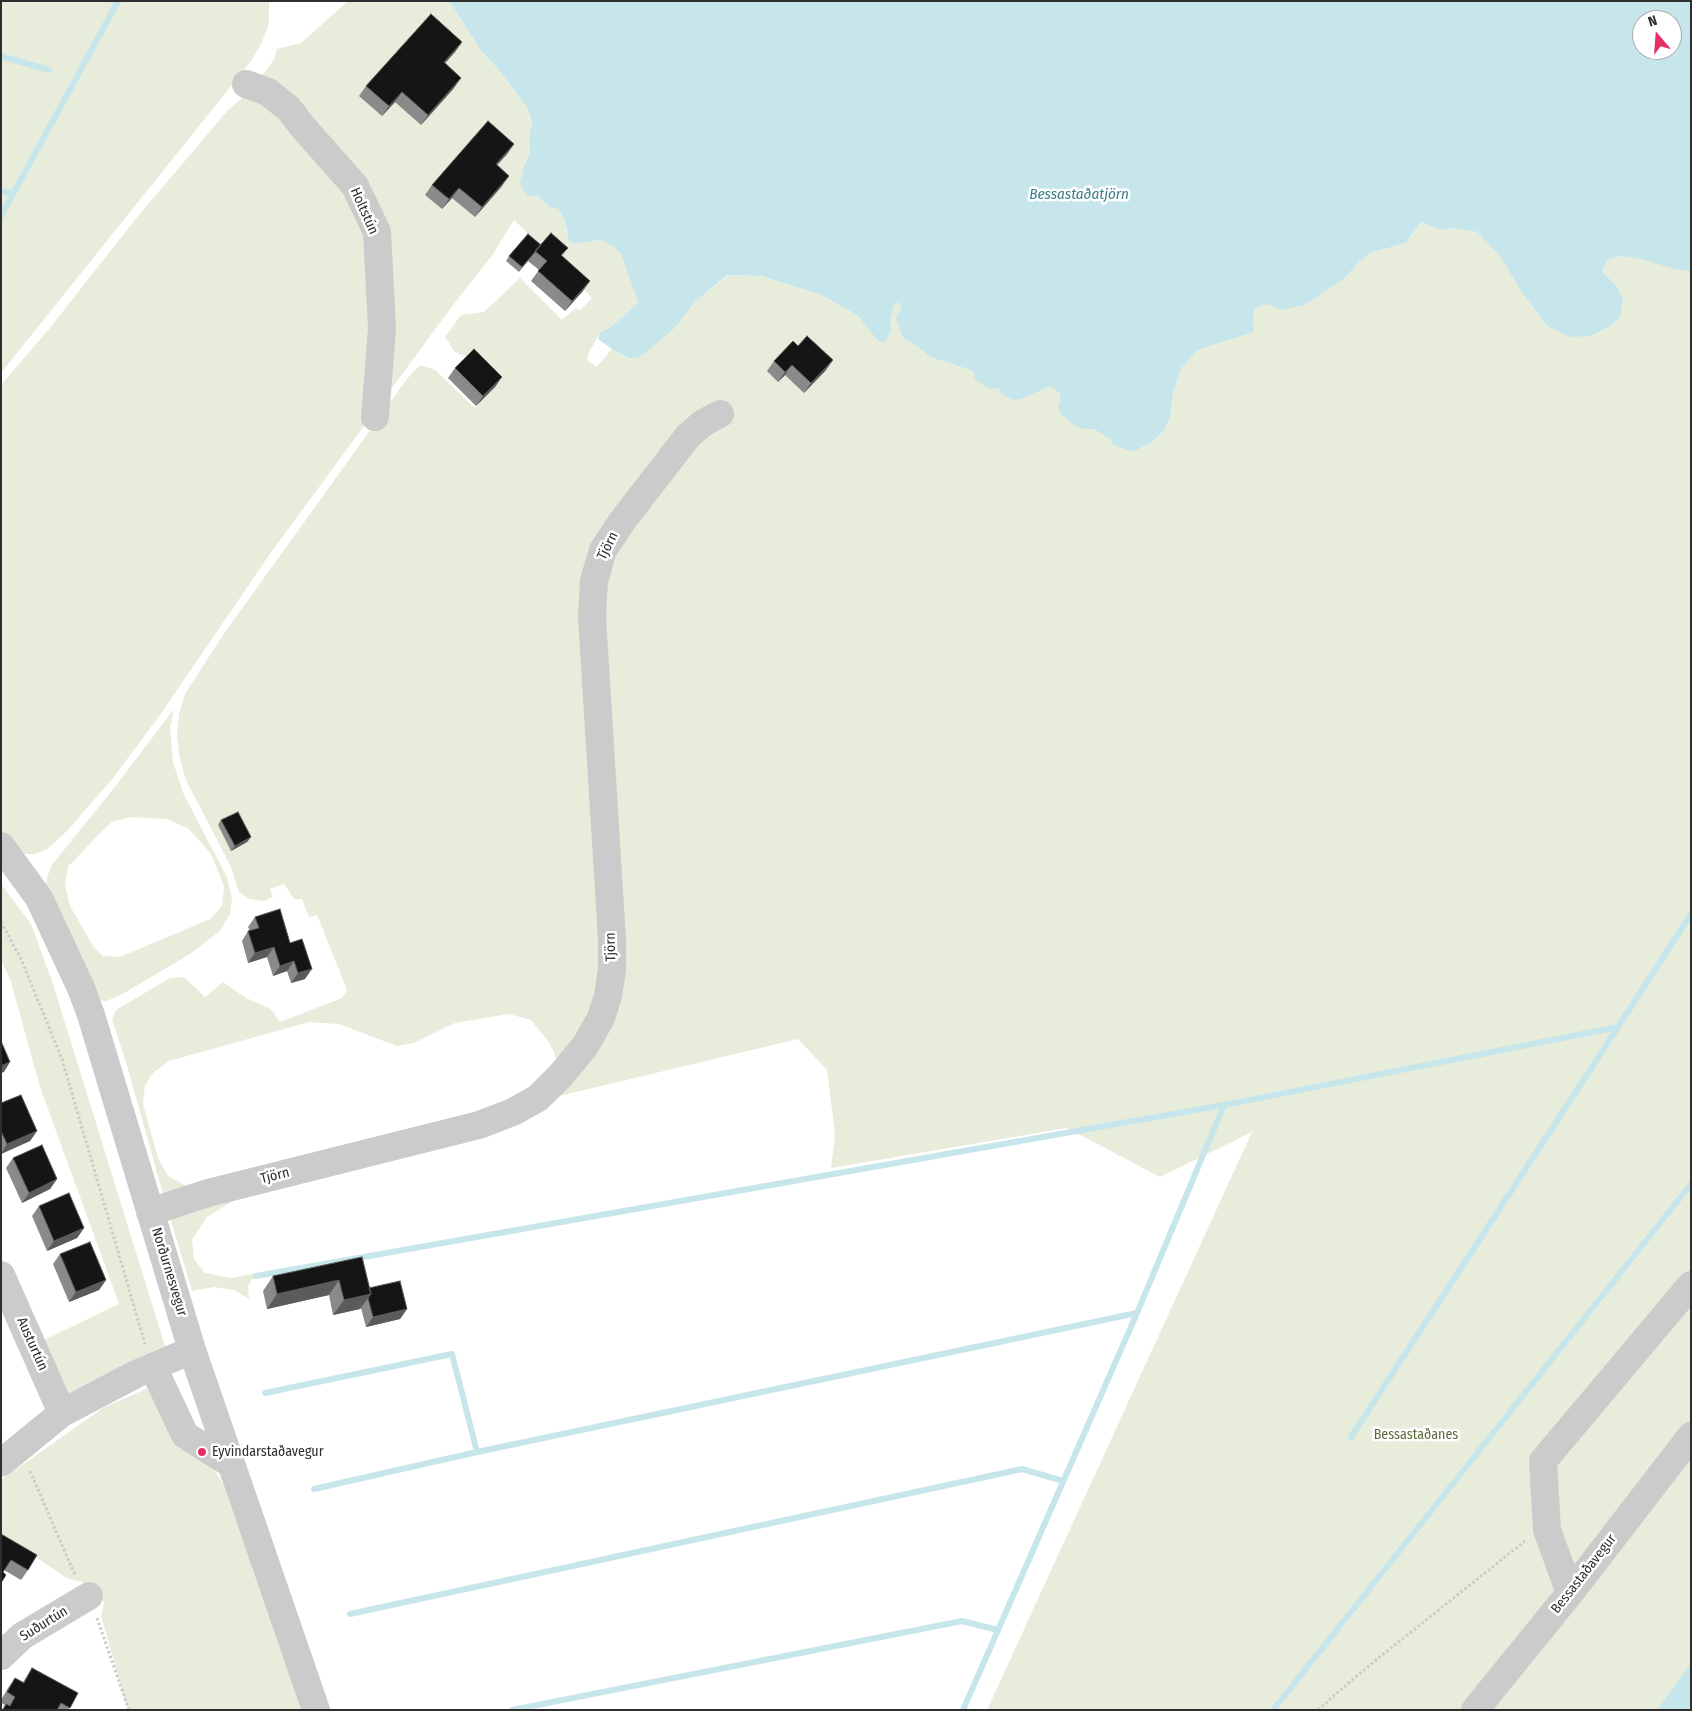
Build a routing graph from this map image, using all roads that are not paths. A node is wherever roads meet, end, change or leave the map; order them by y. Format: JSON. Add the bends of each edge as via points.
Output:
{"nodes":[{"id":1,"x":246,"y":84,"type":"dead end"},
{"id":2,"x":720,"y":414,"type":"dead end"},
{"id":3,"x":375,"y":417,"type":"dead end"},
{"id":4,"x":1,"y":846,"type":"edge"},
{"id":5,"x":150,"y":1212,"type":"junction"},
{"id":6,"x":1,"y":1275,"type":"edge"},
{"id":7,"x":1691,"y":1285,"type":"edge"},
{"id":8,"x":192,"y":1350,"type":"junction"},
{"id":9,"x":153,"y":1367,"type":"junction"},
{"id":10,"x":62,"y":1413,"type":"junction"},
{"id":11,"x":1691,"y":1436,"type":"edge"},
{"id":12,"x":10,"y":1455,"type":"edge"},
{"id":13,"x":230,"y":1464,"type":"junction"},
{"id":14,"x":1570,"y":1593,"type":"junction"},
{"id":15,"x":90,"y":1596,"type":"road end"},
{"id":16,"x":1,"y":1656,"type":"edge"},
{"id":17,"x":316,"y":1710,"type":"edge"},
{"id":18,"x":1475,"y":1710,"type":"edge"}],
"edges":[{"from":1,"to":3,"type":"street","name":"Holtstún","via":[[268,92],[289,109],[355,186],[376,232],[382,328]]},
{"from":2,"to":5,"type":"street","name":"Tjörn","via":[[688,436],[622,520],[603,550],[594,581],[592,617],[612,970],[601,1018],[585,1046],[538,1098],[512,1112],[479,1124],[208,1193]]},
{"from":4,"to":5,"type":"street","name":"Norðurnesvegur","via":[[39,898],[81,988]]},
{"from":5,"to":8,"type":"street","name":"Norðurnesvegur"},
{"from":6,"to":10,"type":"street","name":"Austurtún"},
{"from":7,"to":14,"type":"street","via":[[1543,1461],[1547,1530]]},
{"from":8,"to":9,"type":"street"},
{"from":8,"to":13,"type":"street","name":"Norðurnesvegur"},
{"from":9,"to":10,"type":"street"},
{"from":9,"to":13,"type":"street","via":[[185,1434]]},
{"from":10,"to":12,"type":"street"},
{"from":11,"to":14,"type":"street","name":"Bessastaðavegur"},
{"from":13,"to":17,"type":"street","name":"Norðurnesvegur"},
{"from":14,"to":18,"type":"street","name":"Bessastaðavegur"},
{"from":15,"to":16,"type":"street","name":"Suðurtún","via":[[22,1636]]}]}
